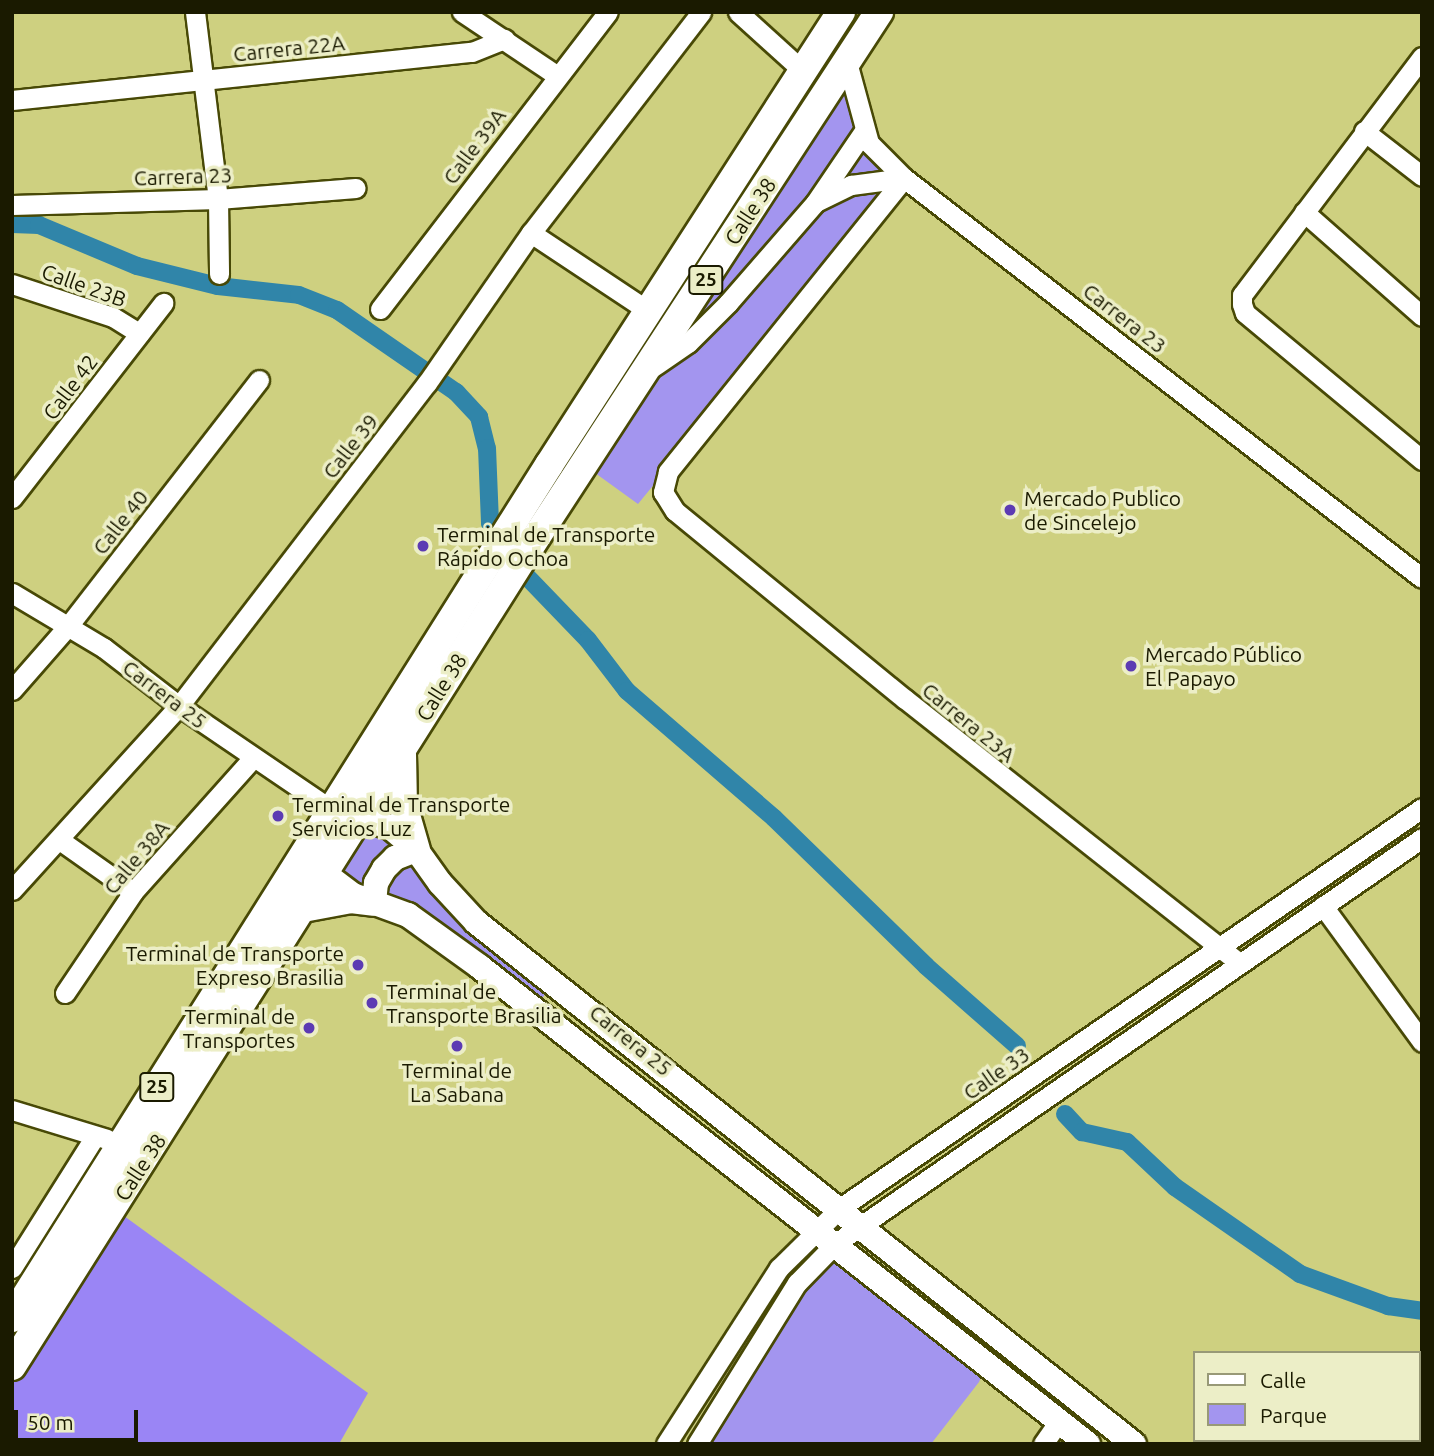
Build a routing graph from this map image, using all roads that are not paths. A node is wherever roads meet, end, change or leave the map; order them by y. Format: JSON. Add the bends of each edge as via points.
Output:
{"nodes":[{"id":1,"x":195,"y":12,"type":"edge"},
{"id":2,"x":462,"y":12,"type":"edge"},
{"id":3,"x":608,"y":12,"type":"edge"},
{"id":4,"x":701,"y":12,"type":"edge"},
{"id":5,"x":738,"y":12,"type":"edge"},
{"id":6,"x":841,"y":12,"type":"edge"},
{"id":7,"x":879,"y":12,"type":"edge"},
{"id":8,"x":505,"y":39,"type":"junction"},
{"id":9,"x":1422,"y":57,"type":"edge"},
{"id":10,"x":847,"y":62,"type":"junction"},
{"id":11,"x":803,"y":71,"type":"junction"},
{"id":12,"x":556,"y":75,"type":"junction"},
{"id":13,"x":203,"y":80,"type":"junction"},
{"id":14,"x":12,"y":100,"type":"edge"},
{"id":15,"x":864,"y":131,"type":"junction"},
{"id":16,"x":1364,"y":131,"type":"junction"},
{"id":17,"x":1422,"y":176,"type":"edge"},
{"id":18,"x":904,"y":178,"type":"junction"},
{"id":19,"x":356,"y":188,"type":"dead end"},
{"id":20,"x":218,"y":199,"type":"junction"},
{"id":21,"x":815,"y":203,"type":"junction"},
{"id":22,"x":12,"y":205,"type":"edge"},
{"id":23,"x":1304,"y":212,"type":"junction"},
{"id":24,"x":531,"y":233,"type":"junction"},
{"id":25,"x":219,"y":274,"type":"dead end"},
{"id":26,"x":12,"y":284,"type":"edge"},
{"id":27,"x":163,"y":303,"type":"dead end"},
{"id":28,"x":380,"y":309,"type":"dead end"},
{"id":29,"x":650,"y":312,"type":"junction"},
{"id":30,"x":1422,"y":316,"type":"edge"},
{"id":31,"x":139,"y":332,"type":"junction"},
{"id":32,"x":646,"y":372,"type":"junction"},
{"id":33,"x":259,"y":380,"type":"dead end"},
{"id":34,"x":1418,"y":451,"type":"edge"},
{"id":35,"x":12,"y":498,"type":"edge"},
{"id":36,"x":519,"y":540,"type":"junction"},
{"id":37,"x":498,"y":573,"type":"junction"},
{"id":38,"x":1422,"y":578,"type":"edge"},
{"id":39,"x":12,"y":593,"type":"edge"},
{"id":40,"x":69,"y":625,"type":"junction"},
{"id":41,"x":12,"y":690,"type":"edge"},
{"id":42,"x":179,"y":706,"type":"junction"},
{"id":43,"x":402,"y":752,"type":"junction"},
{"id":44,"x":253,"y":758,"type":"junction"},
{"id":45,"x":1422,"y":808,"type":"edge"},
{"id":46,"x":332,"y":810,"type":"junction"},
{"id":47,"x":360,"y":818,"type":"junction"},
{"id":48,"x":1422,"y":838,"type":"edge"},
{"id":49,"x":61,"y":841,"type":"junction"},
{"id":50,"x":416,"y":850,"type":"junction"},
{"id":51,"x":301,"y":857,"type":"junction"},
{"id":52,"x":326,"y":872,"type":"junction"},
{"id":53,"x":12,"y":890,"type":"edge"},
{"id":54,"x":133,"y":892,"type":"junction"},
{"id":55,"x":374,"y":902,"type":"junction"},
{"id":56,"x":1324,"y":906,"type":"junction"},
{"id":57,"x":303,"y":908,"type":"junction"},
{"id":58,"x":1220,"y":945,"type":"junction"},
{"id":59,"x":1239,"y":963,"type":"junction"},
{"id":60,"x":65,"y":993,"type":"dead end"},
{"id":61,"x":1422,"y":1042,"type":"edge"},
{"id":62,"x":12,"y":1110,"type":"edge"},
{"id":63,"x":108,"y":1140,"type":"junction"},
{"id":64,"x":840,"y":1208,"type":"junction"},
{"id":65,"x":858,"y":1225,"type":"junction"},
{"id":66,"x":827,"y":1236,"type":"junction"},
{"id":67,"x":12,"y":1268,"type":"edge"},
{"id":68,"x":12,"y":1318,"type":"edge"},
{"id":69,"x":12,"y":1366,"type":"edge"},
{"id":70,"x":1059,"y":1421,"type":"junction"},
{"id":71,"x":666,"y":1444,"type":"edge"},
{"id":72,"x":697,"y":1444,"type":"edge"},
{"id":73,"x":1043,"y":1444,"type":"edge"},
{"id":74,"x":1088,"y":1444,"type":"edge"},
{"id":75,"x":1134,"y":1444,"type":"edge"}],
"edges":[{"from":1,"to":13,"type":"street"},
{"from":2,"to":8,"type":"street"},
{"from":3,"to":12,"type":"street","name":"Calle 39A"},
{"from":4,"to":24,"type":"street","name":"Calle 39"},
{"from":5,"to":11,"type":"street"},
{"from":6,"to":11,"type":"highway","name":"Calle 38","number":"25"},
{"from":7,"to":10,"type":"highway","name":"Calle 38","number":"25"},
{"from":8,"to":12,"type":"street"},
{"from":8,"to":13,"type":"street","name":"Carrera 22A","via":[[472,52]]},
{"from":9,"to":16,"type":"street"},
{"from":10,"to":15,"type":"street","name":"Carrera 23"},
{"from":10,"to":32,"type":"highway","name":"Calle 38","number":"25"},
{"from":11,"to":29,"type":"highway","name":"Calle 38","number":"25"},
{"from":12,"to":28,"type":"street","name":"Calle 39A"},
{"from":13,"to":14,"type":"street","name":"Carrera 22A"},
{"from":13,"to":20,"type":"street"},
{"from":15,"to":18,"type":"street","name":"Carrera 23","via":[[877,152]]},
{"from":15,"to":21,"type":"street"},
{"from":16,"to":17,"type":"street"},
{"from":16,"to":23,"type":"street"},
{"from":18,"to":21,"type":"street","via":[[851,185]]},
{"from":18,"to":38,"type":"street","name":"Carrera 23"},
{"from":18,"to":58,"type":"street","name":"Carrera 23A","via":[[668,472],[663,492],[675,511],[1031,801]]},
{"from":19,"to":20,"type":"street","name":"Carrera 23"},
{"from":20,"to":22,"type":"street","name":"Carrera 23"},
{"from":20,"to":25,"type":"street"},
{"from":21,"to":32,"type":"street","via":[[688,343]]},
{"from":23,"to":30,"type":"street"},
{"from":23,"to":34,"type":"street","via":[[1242,295],[1245,313]]},
{"from":24,"to":29,"type":"street"},
{"from":24,"to":42,"type":"street","name":"Calle 39","via":[[433,375]]},
{"from":26,"to":31,"type":"street","name":"Calle 23B","via":[[113,317]]},
{"from":27,"to":31,"type":"street","name":"Calle 42"},
{"from":29,"to":36,"type":"highway","name":"Calle 38","number":"25"},
{"from":31,"to":35,"type":"street","name":"Calle 42"},
{"from":32,"to":36,"type":"highway","name":"Calle 38","number":"25"},
{"from":33,"to":40,"type":"street","name":"Calle 40"},
{"from":36,"to":37,"type":"highway","name":"Calle 38","number":"25"},
{"from":37,"to":43,"type":"highway","name":"Calle 38","number":"25"},
{"from":37,"to":46,"type":"highway","name":"Calle 38","number":"25"},
{"from":39,"to":40,"type":"street","name":"Carrera 25"},
{"from":40,"to":41,"type":"street","name":"Calle 40"},
{"from":40,"to":42,"type":"street","name":"Carrera 25"},
{"from":42,"to":44,"type":"street","name":"Carrera 25"},
{"from":42,"to":49,"type":"street","name":"Calle 39"},
{"from":43,"to":47,"type":"highway","name":"Calle 38","number":"25"},
{"from":43,"to":50,"type":"highway","via":[[403,805]]},
{"from":44,"to":46,"type":"street","name":"Carrera 25"},
{"from":44,"to":54,"type":"street","name":"Calle 38A"},
{"from":45,"to":58,"type":"street","name":"Calle 33"},
{"from":46,"to":47,"type":"main road","name":"Carrera 25"},
{"from":46,"to":51,"type":"highway","name":"Calle 38","number":"25"},
{"from":47,"to":50,"type":"main road","name":"Carrera 25","via":[[390,827]]},
{"from":47,"to":52,"type":"highway","name":"Calle 38","number":"25"},
{"from":48,"to":56,"type":"street","name":"Calle 33"},
{"from":49,"to":53,"type":"street","name":"Calle 39"},
{"from":49,"to":54,"type":"street"},
{"from":50,"to":55,"type":"main road","via":[[395,858],[384,869],[376,883]]},
{"from":50,"to":64,"type":"main road","name":"Carrera 25","via":[[477,922]]},
{"from":51,"to":52,"type":"main road","name":"Carrera 25"},
{"from":51,"to":63,"type":"highway","name":"Calle 38","number":"25"},
{"from":52,"to":55,"type":"main road","name":"Carrera 25","via":[[353,895]]},
{"from":52,"to":57,"type":"highway","name":"Calle 38","number":"25"},
{"from":54,"to":60,"type":"street","name":"Calle 38A"},
{"from":55,"to":57,"type":"highway","via":[[351,899]]},
{"from":55,"to":66,"type":"main road","name":"Carrera 25","via":[[408,915],[471,961]]},
{"from":56,"to":59,"type":"street","name":"Calle 33"},
{"from":56,"to":61,"type":"street"},
{"from":57,"to":69,"type":"highway","name":"Calle 38","number":"25"},
{"from":58,"to":59,"type":"street","name":"Carrera 23A"},
{"from":58,"to":64,"type":"street","name":"Calle 33"},
{"from":59,"to":65,"type":"street","name":"Calle 33"},
{"from":62,"to":63,"type":"street"},
{"from":63,"to":67,"type":"street"},
{"from":63,"to":68,"type":"highway","name":"Calle 38","number":"25"},
{"from":64,"to":65,"type":"main road","name":"Carrera 25"},
{"from":64,"to":66,"type":"street","name":"Calle 33"},
{"from":65,"to":66,"type":"street","name":"Calle 33"},
{"from":65,"to":75,"type":"main road","name":"Carrera 25"},
{"from":66,"to":70,"type":"main road","name":"Carrera 25"},
{"from":66,"to":71,"type":"street","name":"Calle 33","via":[[779,1268]]},
{"from":66,"to":72,"type":"street","name":"Calle 33"},
{"from":70,"to":73,"type":"street"},
{"from":70,"to":74,"type":"main road","name":"Carrera 25"}]}
